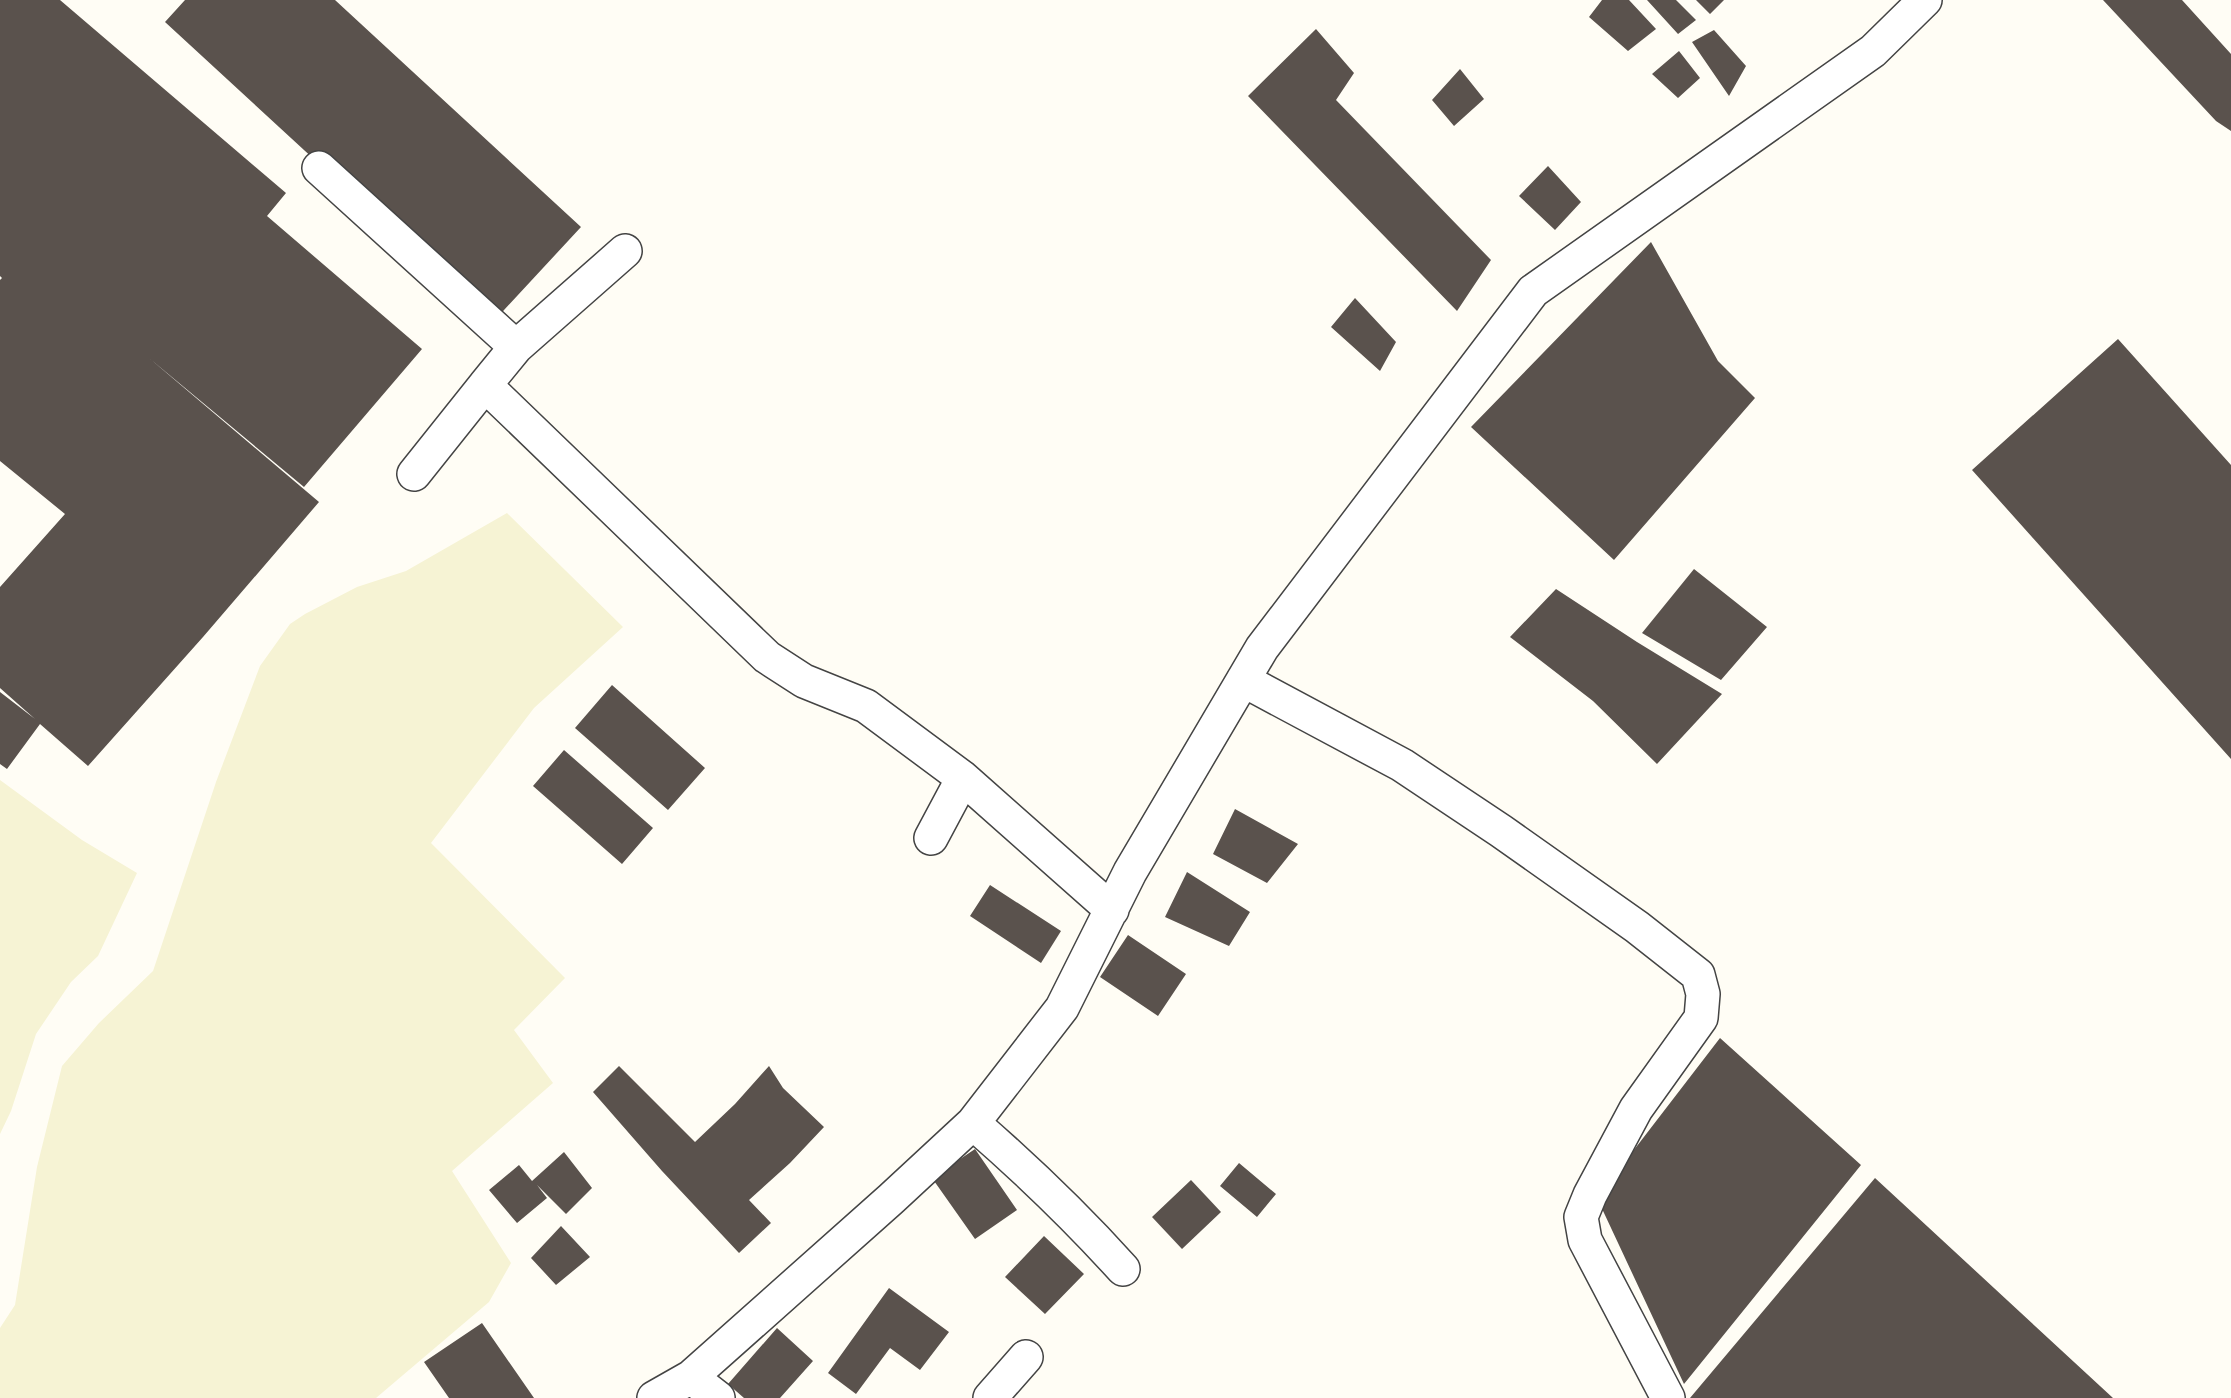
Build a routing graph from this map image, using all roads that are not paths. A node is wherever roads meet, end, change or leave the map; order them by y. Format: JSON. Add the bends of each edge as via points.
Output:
{"nodes":[{"id":1,"x":1925,"y":0,"type":"edge"},
{"id":2,"x":320,"y":168,"type":"dead end"},
{"id":3,"x":626,"y":251,"type":"dead end"},
{"id":4,"x":516,"y":347,"type":"junction"},
{"id":5,"x":485,"y":385,"type":"junction"},
{"id":6,"x":414,"y":474,"type":"dead end"},
{"id":7,"x":1243,"y":680,"type":"junction"},
{"id":8,"x":963,"y":778,"type":"junction"},
{"id":9,"x":931,"y":838,"type":"dead end"},
{"id":10,"x":1112,"y":910,"type":"junction"},
{"id":11,"x":973,"y":1123,"type":"junction"},
{"id":12,"x":1123,"y":1269,"type":"dead end"},
{"id":13,"x":1026,"y":1358,"type":"dead end"},
{"id":14,"x":691,"y":1377,"type":"junction"},
{"id":15,"x":654,"y":1398,"type":"edge"},
{"id":16,"x":718,"y":1398,"type":"edge"},
{"id":17,"x":990,"y":1398,"type":"edge"},
{"id":18,"x":1668,"y":1398,"type":"edge"}],
"edges":[{"from":1,"to":7,"type":"street","via":[[1873,51],[1533,291],[1262,648]]},
{"from":2,"to":4,"type":"street"},
{"from":3,"to":4,"type":"street"},
{"from":4,"to":5,"type":"street"},
{"from":5,"to":6,"type":"street"},
{"from":5,"to":8,"type":"street","via":[[767,657],[804,681],[866,706]]},
{"from":7,"to":10,"type":"street","via":[[1130,872]]},
{"from":7,"to":18,"type":"street","via":[[1402,765],[1637,927],[1698,975],[1703,994],[1701,1018],[1636,1108],[1581,1217],[1585,1240]]},
{"from":8,"to":9,"type":"street"},
{"from":8,"to":10,"type":"street"},
{"from":10,"to":11,"type":"street","via":[[1062,1008]]},
{"from":11,"to":12,"type":"street","via":[[1036,1178]]},
{"from":11,"to":14,"type":"street"},
{"from":13,"to":17,"type":"street"},
{"from":14,"to":15,"type":"street"},
{"from":14,"to":16,"type":"street"}]}
